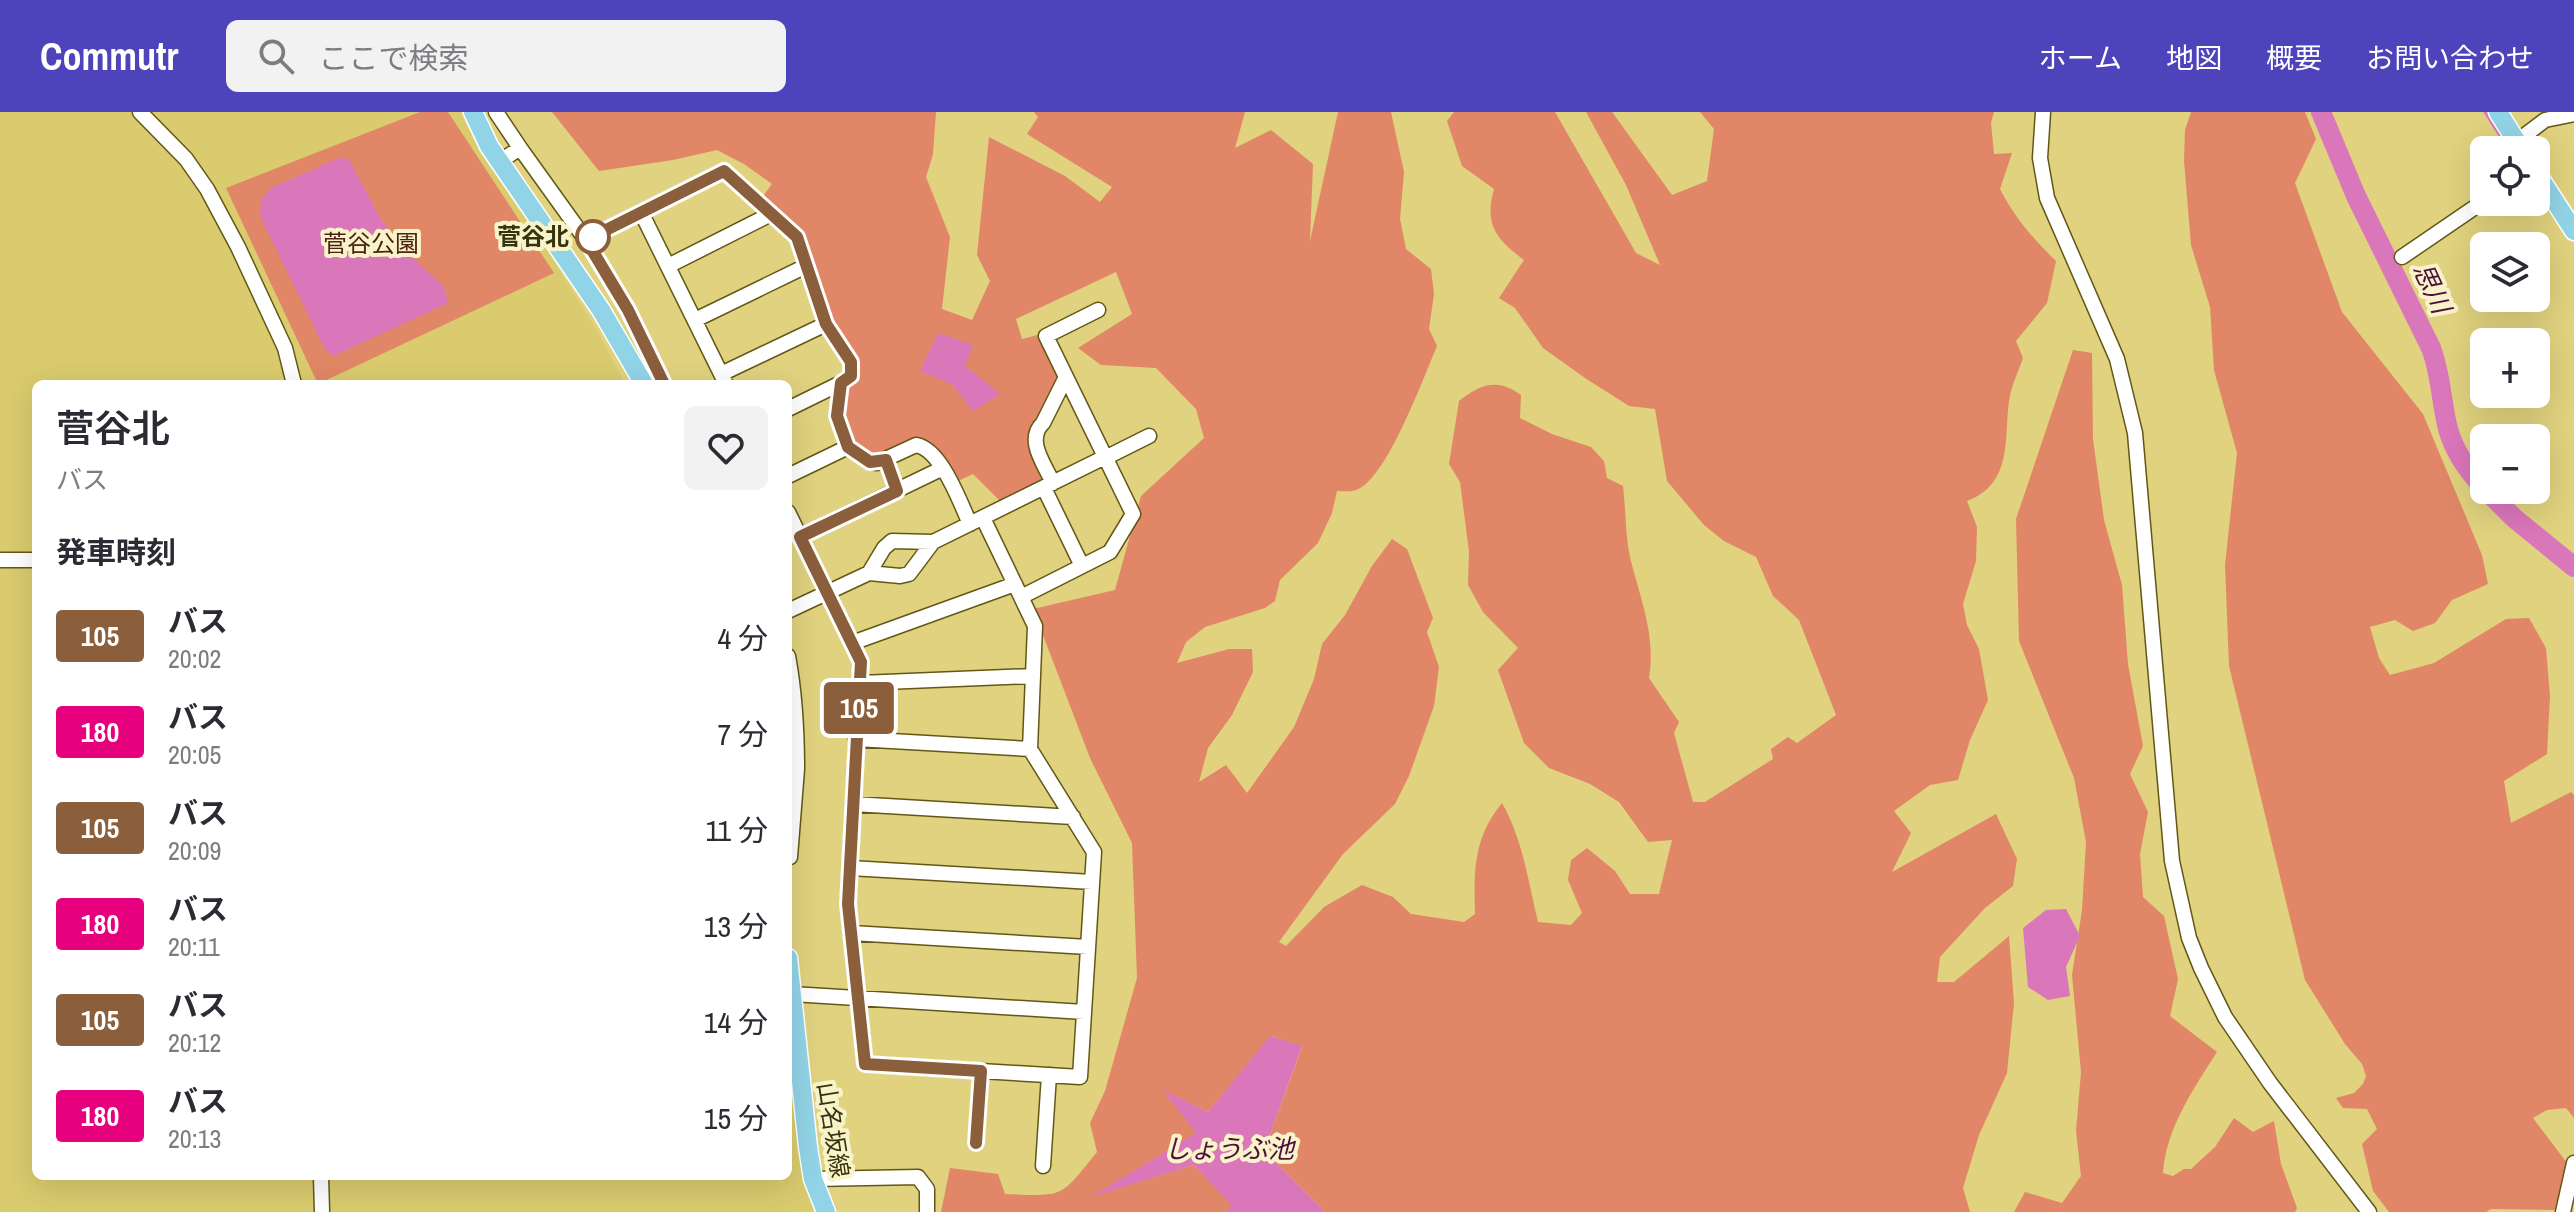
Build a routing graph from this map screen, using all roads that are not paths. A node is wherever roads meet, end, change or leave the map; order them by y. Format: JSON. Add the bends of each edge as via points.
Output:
{"nodes":[{"id":1,"x":140,"y":112,"type":"edge"},
{"id":2,"x":473,"y":112,"type":"edge"},
{"id":3,"x":496,"y":112,"type":"edge"},
{"id":4,"x":2043,"y":112,"type":"edge"},
{"id":5,"x":2498,"y":112,"type":"edge"},
{"id":6,"x":2574,"y":114,"type":"edge"},
{"id":7,"x":2513,"y":136,"type":"edge"},
{"id":8,"x":2529,"y":136,"type":"edge"},
{"id":9,"x":520,"y":148,"type":"junction"},
{"id":10,"x":499,"y":162,"type":"junction"},
{"id":11,"x":2550,"y":194,"type":"edge"},
{"id":12,"x":2470,"y":211,"type":"edge"},
{"id":13,"x":641,"y":212,"type":"junction"},
{"id":14,"x":771,"y":214,"type":"junction"},
{"id":15,"x":2574,"y":231,"type":"edge"},
{"id":16,"x":586,"y":240,"type":"junction"},
{"id":17,"x":2402,"y":257,"type":"dead end"},
{"id":18,"x":668,"y":266,"type":"junction"},
{"id":19,"x":806,"y":266,"type":"junction"},
{"id":20,"x":1098,"y":310,"type":"dead end"},
{"id":21,"x":695,"y":320,"type":"junction"},
{"id":22,"x":826,"y":324,"type":"junction"},
{"id":23,"x":1066,"y":377,"type":"junction"},
{"id":24,"x":724,"y":379,"type":"edge"},
{"id":25,"x":293,"y":380,"type":"edge"},
{"id":26,"x":642,"y":380,"type":"edge"},
{"id":27,"x":662,"y":380,"type":"edge"},
{"id":28,"x":841,"y":383,"type":"junction"},
{"id":29,"x":792,"y":407,"type":"edge"},
{"id":30,"x":1149,"y":436,"type":"dead end"},
{"id":31,"x":848,"y":447,"type":"junction"},
{"id":32,"x":1105,"y":458,"type":"junction"},
{"id":33,"x":886,"y":460,"type":"junction"},
{"id":34,"x":943,"y":468,"type":"junction"},
{"id":35,"x":792,"y":474,"type":"edge"},
{"id":36,"x":1049,"y":486,"type":"junction"},
{"id":37,"x":897,"y":491,"type":"junction"},
{"id":38,"x":792,"y":520,"type":"edge"},
{"id":39,"x":976,"y":521,"type":"junction"},
{"id":40,"x":800,"y":537,"type":"junction"},
{"id":41,"x":933,"y":542,"type":"junction"},
{"id":42,"x":0,"y":560,"type":"edge"},
{"id":43,"x":32,"y":560,"type":"edge"},
{"id":44,"x":1082,"y":566,"type":"junction"},
{"id":45,"x":869,"y":573,"type":"junction"},
{"id":46,"x":1018,"y":590,"type":"junction"},
{"id":47,"x":827,"y":592,"type":"junction"},
{"id":48,"x":792,"y":609,"type":"edge"},
{"id":49,"x":852,"y":643,"type":"junction"},
{"id":50,"x":1033,"y":676,"type":"junction"},
{"id":51,"x":792,"y":679,"type":"edge"},
{"id":52,"x":860,"y":683,"type":"junction"},
{"id":53,"x":856,"y":739,"type":"junction"},
{"id":54,"x":1030,"y":749,"type":"junction"},
{"id":55,"x":792,"y":769,"type":"edge"},
{"id":56,"x":853,"y":804,"type":"junction"},
{"id":57,"x":1073,"y":817,"type":"junction"},
{"id":58,"x":792,"y":848,"type":"edge"},
{"id":59,"x":850,"y":868,"type":"junction"},
{"id":60,"x":1092,"y":882,"type":"junction"},
{"id":61,"x":851,"y":933,"type":"junction"},
{"id":62,"x":1088,"y":947,"type":"junction"},
{"id":63,"x":792,"y":994,"type":"joint"},
{"id":64,"x":856,"y":998,"type":"junction"},
{"id":65,"x":1084,"y":1012,"type":"junction"},
{"id":66,"x":981,"y":1071,"type":"junction"},
{"id":67,"x":1049,"y":1075,"type":"junction"},
{"id":68,"x":976,"y":1143,"type":"dead end"},
{"id":69,"x":2574,"y":1163,"type":"edge"},
{"id":70,"x":1043,"y":1166,"type":"dead end"},
{"id":71,"x":813,"y":1179,"type":"junction"},
{"id":72,"x":321,"y":1180,"type":"edge"},
{"id":73,"x":322,"y":1212,"type":"edge"},
{"id":74,"x":826,"y":1212,"type":"edge"},
{"id":75,"x":927,"y":1212,"type":"edge"},
{"id":76,"x":2369,"y":1212,"type":"edge"},
{"id":77,"x":2563,"y":1212,"type":"edge"}],
"edges":[{"from":1,"to":25,"type":"street","via":[[207,189],[285,348]]},
{"from":2,"to":10,"type":"main road"},
{"from":3,"to":9,"type":"street"},
{"from":4,"to":76,"type":"street","via":[[2040,158],[2047,198],[2117,359],[2135,433],[2172,861],[2189,938],[2232,1028]]},
{"from":5,"to":7,"type":"main road"},
{"from":6,"to":8,"type":"street","via":[[2545,120]]},
{"from":9,"to":10,"type":"street"},
{"from":9,"to":16,"type":"street"},
{"from":10,"to":26,"type":"main road","via":[[601,310]]},
{"from":11,"to":15,"type":"main road"},
{"from":12,"to":17,"type":"street"},
{"from":13,"to":14,"type":"street","via":[[724,171]]},
{"from":13,"to":16,"type":"street"},
{"from":13,"to":18,"type":"street"},
{"from":14,"to":18,"type":"street"},
{"from":14,"to":19,"type":"street","via":[[797,237]]},
{"from":16,"to":27,"type":"street"},
{"from":18,"to":21,"type":"street"},
{"from":19,"to":21,"type":"street"},
{"from":19,"to":22,"type":"street"},
{"from":20,"to":23,"type":"street","via":[[1046,336]]},
{"from":21,"to":24,"type":"street"},
{"from":22,"to":24,"type":"street"},
{"from":22,"to":28,"type":"street","via":[[851,362],[851,376]]},
{"from":23,"to":32,"type":"street"},
{"from":23,"to":36,"type":"street","via":[[1036,432]]},
{"from":28,"to":29,"type":"street"},
{"from":28,"to":31,"type":"street","via":[[837,416]]},
{"from":30,"to":32,"type":"street"},
{"from":31,"to":33,"type":"street","via":[[870,462]]},
{"from":31,"to":35,"type":"street"},
{"from":32,"to":36,"type":"street"},
{"from":32,"to":44,"type":"street","via":[[1133,514],[1110,552]]},
{"from":33,"to":34,"type":"street","via":[[916,445]]},
{"from":33,"to":37,"type":"street"},
{"from":34,"to":37,"type":"street"},
{"from":34,"to":39,"type":"street"},
{"from":36,"to":39,"type":"street"},
{"from":36,"to":44,"type":"street"},
{"from":37,"to":40,"type":"street"},
{"from":38,"to":40,"type":"street"},
{"from":39,"to":41,"type":"street"},
{"from":39,"to":46,"type":"street"},
{"from":40,"to":47,"type":"street"},
{"from":41,"to":45,"type":"street","via":[[909,574]]},
{"from":41,"to":45,"type":"street","via":[[892,541]]},
{"from":42,"to":43,"type":"street"},
{"from":44,"to":46,"type":"street"},
{"from":45,"to":47,"type":"street"},
{"from":46,"to":49,"type":"street"},
{"from":46,"to":50,"type":"street","via":[[1035,626]]},
{"from":47,"to":48,"type":"street"},
{"from":47,"to":49,"type":"street"},
{"from":49,"to":52,"type":"street","via":[[861,662]]},
{"from":50,"to":52,"type":"street"},
{"from":50,"to":54,"type":"street"},
{"from":51,"to":55,"type":"street"},
{"from":52,"to":53,"type":"street"},
{"from":53,"to":54,"type":"street"},
{"from":53,"to":56,"type":"street"},
{"from":54,"to":57,"type":"street"},
{"from":55,"to":58,"type":"street"},
{"from":56,"to":57,"type":"street"},
{"from":56,"to":59,"type":"street"},
{"from":57,"to":60,"type":"street","via":[[1094,852]]},
{"from":59,"to":60,"type":"street"},
{"from":59,"to":61,"type":"street"},
{"from":60,"to":62,"type":"street"},
{"from":61,"to":62,"type":"street"},
{"from":61,"to":64,"type":"street"},
{"from":62,"to":65,"type":"street"},
{"from":63,"to":64,"type":"street"},
{"from":63,"to":71,"type":"main road","name":"山名坂線"},
{"from":64,"to":65,"type":"street"},
{"from":64,"to":66,"type":"street","via":[[865,1064]]},
{"from":65,"to":67,"type":"street","via":[[1080,1077]]},
{"from":66,"to":67,"type":"street"},
{"from":66,"to":68,"type":"street"},
{"from":67,"to":70,"type":"street"},
{"from":69,"to":77,"type":"street"},
{"from":71,"to":74,"type":"main road","name":"山名坂線"},
{"from":71,"to":75,"type":"street","via":[[918,1177],[927,1189]]},
{"from":72,"to":73,"type":"street"}]}
